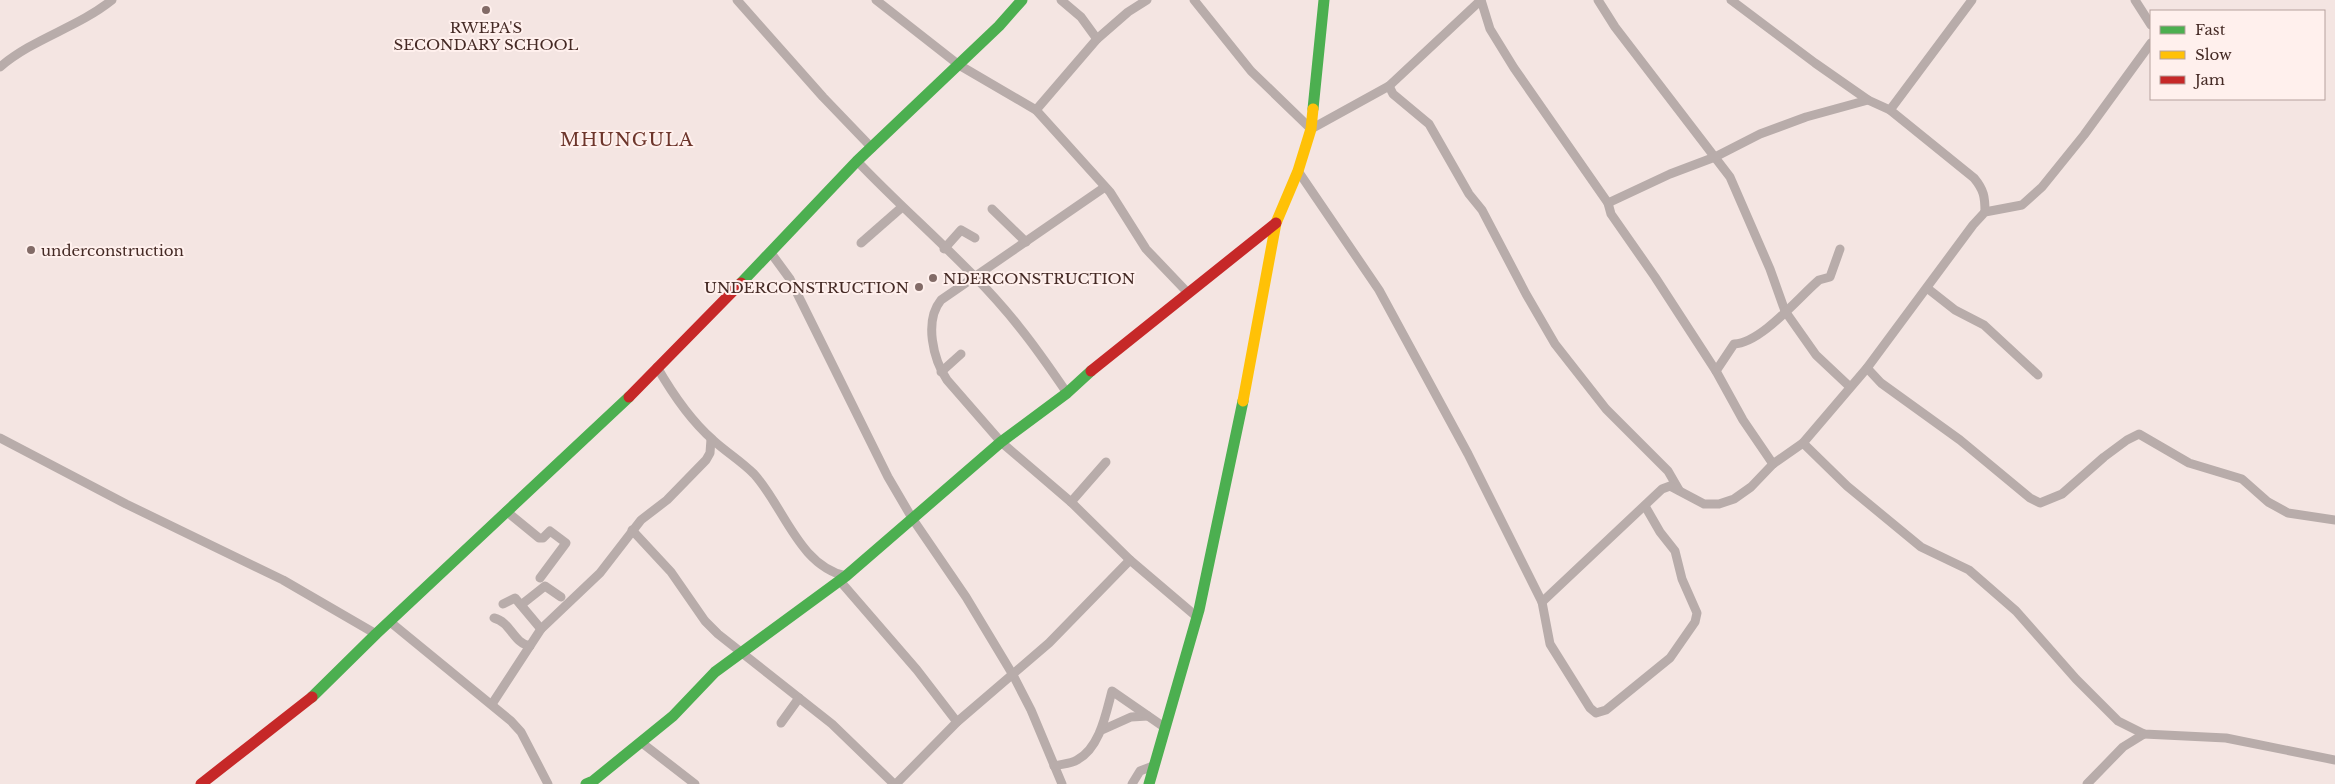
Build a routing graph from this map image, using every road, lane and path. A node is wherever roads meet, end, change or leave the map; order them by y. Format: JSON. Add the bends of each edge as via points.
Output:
{"nodes":[{"id":1,"x":112,"y":0,"type":"edge"},
{"id":2,"x":737,"y":0,"type":"edge"},
{"id":3,"x":876,"y":0,"type":"edge"},
{"id":4,"x":1022,"y":0,"type":"edge"},
{"id":5,"x":1061,"y":0,"type":"edge"},
{"id":6,"x":1148,"y":0,"type":"edge"},
{"id":7,"x":1194,"y":0,"type":"edge"},
{"id":8,"x":1324,"y":0,"type":"edge"},
{"id":9,"x":1481,"y":0,"type":"edge"},
{"id":10,"x":1598,"y":0,"type":"edge"},
{"id":11,"x":1731,"y":0,"type":"edge"},
{"id":12,"x":1972,"y":0,"type":"edge"},
{"id":13,"x":2135,"y":0,"type":"edge"},
{"id":14,"x":2150,"y":23,"type":"edge"},
{"id":15,"x":1097,"y":39,"type":"junction"},
{"id":16,"x":2150,"y":44,"type":"edge"},
{"id":17,"x":959,"y":65,"type":"junction"},
{"id":18,"x":0,"y":67,"type":"edge"},
{"id":19,"x":1389,"y":86,"type":"junction"},
{"id":20,"x":1868,"y":100,"type":"junction"},
{"id":21,"x":1036,"y":110,"type":"junction"},
{"id":22,"x":1890,"y":110,"type":"junction"},
{"id":23,"x":1311,"y":130,"type":"junction"},
{"id":24,"x":872,"y":148,"type":"junction"},
{"id":25,"x":1715,"y":157,"type":"junction"},
{"id":26,"x":857,"y":161,"type":"junction"},
{"id":27,"x":1298,"y":171,"type":"junction"},
{"id":28,"x":1105,"y":186,"type":"junction"},
{"id":29,"x":1608,"y":203,"type":"junction"},
{"id":30,"x":901,"y":208,"type":"junction"},
{"id":31,"x":992,"y":209,"type":"dead end"},
{"id":32,"x":1985,"y":212,"type":"junction"},
{"id":33,"x":1276,"y":223,"type":"junction"},
{"id":34,"x":975,"y":238,"type":"dead end"},
{"id":35,"x":1026,"y":242,"type":"junction"},
{"id":36,"x":861,"y":243,"type":"dead end"},
{"id":37,"x":944,"y":248,"type":"junction"},
{"id":38,"x":1840,"y":248,"type":"dead end"},
{"id":39,"x":771,"y":253,"type":"junction"},
{"id":40,"x":973,"y":276,"type":"junction"},
{"id":41,"x":1927,"y":288,"type":"junction"},
{"id":42,"x":1188,"y":293,"type":"junction"},
{"id":43,"x":1785,"y":311,"type":"junction"},
{"id":44,"x":961,"y":354,"type":"dead end"},
{"id":45,"x":658,"y":367,"type":"junction"},
{"id":46,"x":1867,"y":368,"type":"junction"},
{"id":47,"x":1716,"y":371,"type":"junction"},
{"id":48,"x":941,"y":372,"type":"junction"},
{"id":49,"x":2038,"y":375,"type":"dead end"},
{"id":50,"x":1850,"y":387,"type":"junction"},
{"id":51,"x":1067,"y":393,"type":"junction"},
{"id":52,"x":0,"y":438,"type":"edge"},
{"id":53,"x":711,"y":439,"type":"junction"},
{"id":54,"x":1001,"y":442,"type":"junction"},
{"id":55,"x":1803,"y":442,"type":"junction"},
{"id":56,"x":1106,"y":462,"type":"dead end"},
{"id":57,"x":1773,"y":464,"type":"junction"},
{"id":58,"x":1680,"y":491,"type":"junction"},
{"id":59,"x":1071,"y":502,"type":"junction"},
{"id":60,"x":1644,"y":506,"type":"junction"},
{"id":61,"x":506,"y":512,"type":"junction"},
{"id":62,"x":912,"y":518,"type":"junction"},
{"id":63,"x":2335,"y":520,"type":"edge"},
{"id":64,"x":632,"y":530,"type":"junction"},
{"id":65,"x":1130,"y":560,"type":"junction"},
{"id":66,"x":540,"y":578,"type":"dead end"},
{"id":67,"x":843,"y":578,"type":"junction"},
{"id":68,"x":561,"y":597,"type":"dead end"},
{"id":69,"x":1542,"y":602,"type":"junction"},
{"id":70,"x":503,"y":604,"type":"dead end"},
{"id":71,"x":521,"y":605,"type":"junction"},
{"id":72,"x":1197,"y":617,"type":"junction"},
{"id":73,"x":494,"y":618,"type":"dead end"},
{"id":74,"x":389,"y":621,"type":"junction"},
{"id":75,"x":541,"y":629,"type":"junction"},
{"id":76,"x":376,"y":634,"type":"junction"},
{"id":77,"x":530,"y":646,"type":"junction"},
{"id":78,"x":742,"y":653,"type":"junction"},
{"id":79,"x":1013,"y":675,"type":"junction"},
{"id":80,"x":799,"y":698,"type":"junction"},
{"id":81,"x":492,"y":704,"type":"junction"},
{"id":82,"x":1148,"y":716,"type":"junction"},
{"id":83,"x":781,"y":722,"type":"dead end"},
{"id":84,"x":958,"y":722,"type":"junction"},
{"id":85,"x":1164,"y":727,"type":"junction"},
{"id":86,"x":1102,"y":730,"type":"junction"},
{"id":87,"x":2144,"y":734,"type":"junction"},
{"id":88,"x":642,"y":743,"type":"junction"},
{"id":89,"x":2335,"y":760,"type":"edge"},
{"id":90,"x":1054,"y":766,"type":"junction"},
{"id":91,"x":1153,"y":766,"type":"junction"},
{"id":92,"x":201,"y":784,"type":"edge"},
{"id":93,"x":548,"y":784,"type":"edge"},
{"id":94,"x":586,"y":784,"type":"edge"},
{"id":95,"x":695,"y":784,"type":"edge"},
{"id":96,"x":895,"y":784,"type":"edge"},
{"id":97,"x":1062,"y":784,"type":"edge"},
{"id":98,"x":1132,"y":784,"type":"edge"},
{"id":99,"x":1149,"y":784,"type":"edge"},
{"id":100,"x":2087,"y":784,"type":"edge"}],
"edges":[{"from":1,"to":18,"type":"street","via":[[82,22],[37,41]]},
{"from":2,"to":24,"type":"street"},
{"from":3,"to":17,"type":"street"},
{"from":4,"to":17,"type":"street"},
{"from":5,"to":15,"type":"street","via":[[1081,17]]},
{"from":6,"to":15,"type":"street","via":[[1128,12]]},
{"from":7,"to":23,"type":"street","via":[[1251,71]]},
{"from":8,"to":23,"type":"street"},
{"from":9,"to":19,"type":"street"},
{"from":9,"to":29,"type":"street","via":[[1490,29],[1514,68]]},
{"from":10,"to":25,"type":"street","via":[[1615,27]]},
{"from":11,"to":20,"type":"street"},
{"from":12,"to":22,"type":"street"},
{"from":13,"to":14,"type":"street"},
{"from":15,"to":21,"type":"street"},
{"from":16,"to":32,"type":"street","via":[[2042,187],[2022,205]]},
{"from":17,"to":21,"type":"street"},
{"from":17,"to":24,"type":"street"},
{"from":19,"to":23,"type":"street"},
{"from":19,"to":58,"type":"street","via":[[1393,94],[1429,124],[1469,194],[1482,210],[1555,344],[1606,409],[1668,472]]},
{"from":20,"to":22,"type":"street"},
{"from":20,"to":25,"type":"street","via":[[1760,134]]},
{"from":21,"to":28,"type":"street"},
{"from":22,"to":32,"type":"street","via":[[1974,178],[1985,196]]},
{"from":23,"to":27,"type":"street"},
{"from":24,"to":26,"type":"street"},
{"from":25,"to":29,"type":"street"},
{"from":25,"to":43,"type":"street","via":[[1730,177]]},
{"from":26,"to":30,"type":"street"},
{"from":26,"to":39,"type":"street"},
{"from":27,"to":33,"type":"street"},
{"from":27,"to":69,"type":"street","via":[[1379,290],[1468,454]]},
{"from":28,"to":35,"type":"street"},
{"from":28,"to":42,"type":"street","via":[[1146,248]]},
{"from":29,"to":47,"type":"street","via":[[1611,214]]},
{"from":30,"to":36,"type":"street"},
{"from":30,"to":37,"type":"street"},
{"from":31,"to":35,"type":"street"},
{"from":32,"to":41,"type":"street"},
{"from":33,"to":42,"type":"street"},
{"from":33,"to":72,"type":"street","via":[[1251,362]]},
{"from":34,"to":37,"type":"street","via":[[961,230]]},
{"from":35,"to":40,"type":"street"},
{"from":37,"to":40,"type":"street"},
{"from":38,"to":43,"type":"street","via":[[1830,277],[1819,280]]},
{"from":39,"to":45,"type":"street"},
{"from":39,"to":62,"type":"street","via":[[790,279]]},
{"from":40,"to":48,"type":"street","via":[[940,300],[933,314],[933,341]]},
{"from":40,"to":51,"type":"street","via":[[1020,327]]},
{"from":41,"to":46,"type":"street"},
{"from":41,"to":49,"type":"street","via":[[1955,310],[1984,325]]},
{"from":42,"to":51,"type":"street","via":[[1100,362]]},
{"from":43,"to":47,"type":"street","via":[[1743,344],[1734,344]]},
{"from":43,"to":50,"type":"street","via":[[1816,355]]},
{"from":44,"to":48,"type":"street"},
{"from":45,"to":53,"type":"street","via":[[675,397]]},
{"from":45,"to":61,"type":"street"},
{"from":46,"to":50,"type":"street"},
{"from":46,"to":63,"type":"street","via":[[1881,383],[2040,503],[2062,494],[2104,457],[2140,434],[2189,464],[2242,479],[2268,502],[2288,513]]},
{"from":47,"to":57,"type":"street","via":[[1743,420]]},
{"from":48,"to":54,"type":"street"},
{"from":50,"to":55,"type":"street"},
{"from":51,"to":54,"type":"street"},
{"from":52,"to":76,"type":"street","via":[[283,580]]},
{"from":53,"to":64,"type":"street","via":[[706,460]]},
{"from":53,"to":67,"type":"street","via":[[736,458],[766,489],[794,534],[820,565]]},
{"from":54,"to":59,"type":"street"},
{"from":54,"to":62,"type":"street"},
{"from":55,"to":57,"type":"street"},
{"from":55,"to":87,"type":"street","via":[[1847,486],[1922,547],[1977,576],[2016,611],[2118,721]]},
{"from":56,"to":59,"type":"street"},
{"from":57,"to":58,"type":"street","via":[[1751,487],[1719,504],[1704,504]]},
{"from":58,"to":60,"type":"street","via":[[1670,486]]},
{"from":59,"to":65,"type":"street"},
{"from":60,"to":69,"type":"street"},
{"from":60,"to":69,"type":"street","via":[[1675,552],[1682,579],[1697,613],[1694,626],[1660,668],[1606,710],[1593,712],[1550,644]]},
{"from":61,"to":66,"type":"street","via":[[539,538],[550,531],[566,543]]},
{"from":61,"to":74,"type":"street"},
{"from":62,"to":67,"type":"street"},
{"from":62,"to":79,"type":"street","via":[[966,597]]},
{"from":64,"to":75,"type":"street","via":[[600,573]]},
{"from":64,"to":78,"type":"street","via":[[670,572],[705,621]]},
{"from":65,"to":72,"type":"street"},
{"from":65,"to":79,"type":"street"},
{"from":67,"to":78,"type":"street"},
{"from":67,"to":84,"type":"street"},
{"from":68,"to":71,"type":"street","via":[[545,586]]},
{"from":70,"to":71,"type":"street","via":[[515,598]]},
{"from":71,"to":75,"type":"street"},
{"from":72,"to":85,"type":"street"},
{"from":73,"to":77,"type":"street","via":[[503,620],[520,641]]},
{"from":74,"to":76,"type":"street"},
{"from":74,"to":81,"type":"street"},
{"from":75,"to":77,"type":"street"},
{"from":76,"to":92,"type":"street","via":[[322,690]]},
{"from":77,"to":81,"type":"street"},
{"from":78,"to":80,"type":"street"},
{"from":78,"to":88,"type":"street","via":[[715,672]]},
{"from":79,"to":84,"type":"street"},
{"from":79,"to":90,"type":"street"},
{"from":80,"to":83,"type":"street"},
{"from":80,"to":96,"type":"street","via":[[832,724]]},
{"from":81,"to":93,"type":"street","via":[[521,732]]},
{"from":82,"to":85,"type":"street"},
{"from":82,"to":86,"type":"street","via":[[1131,717]]},
{"from":82,"to":86,"type":"street","via":[[1112,691]]},
{"from":84,"to":96,"type":"street"},
{"from":85,"to":91,"type":"street"},
{"from":86,"to":90,"type":"street","via":[[1078,760]]},
{"from":87,"to":89,"type":"street","via":[[2226,738]]},
{"from":87,"to":100,"type":"street","via":[[2123,747]]},
{"from":88,"to":94,"type":"street"},
{"from":88,"to":95,"type":"street"},
{"from":90,"to":97,"type":"street"},
{"from":91,"to":98,"type":"street","via":[[1140,771]]},
{"from":91,"to":99,"type":"street"}]}
